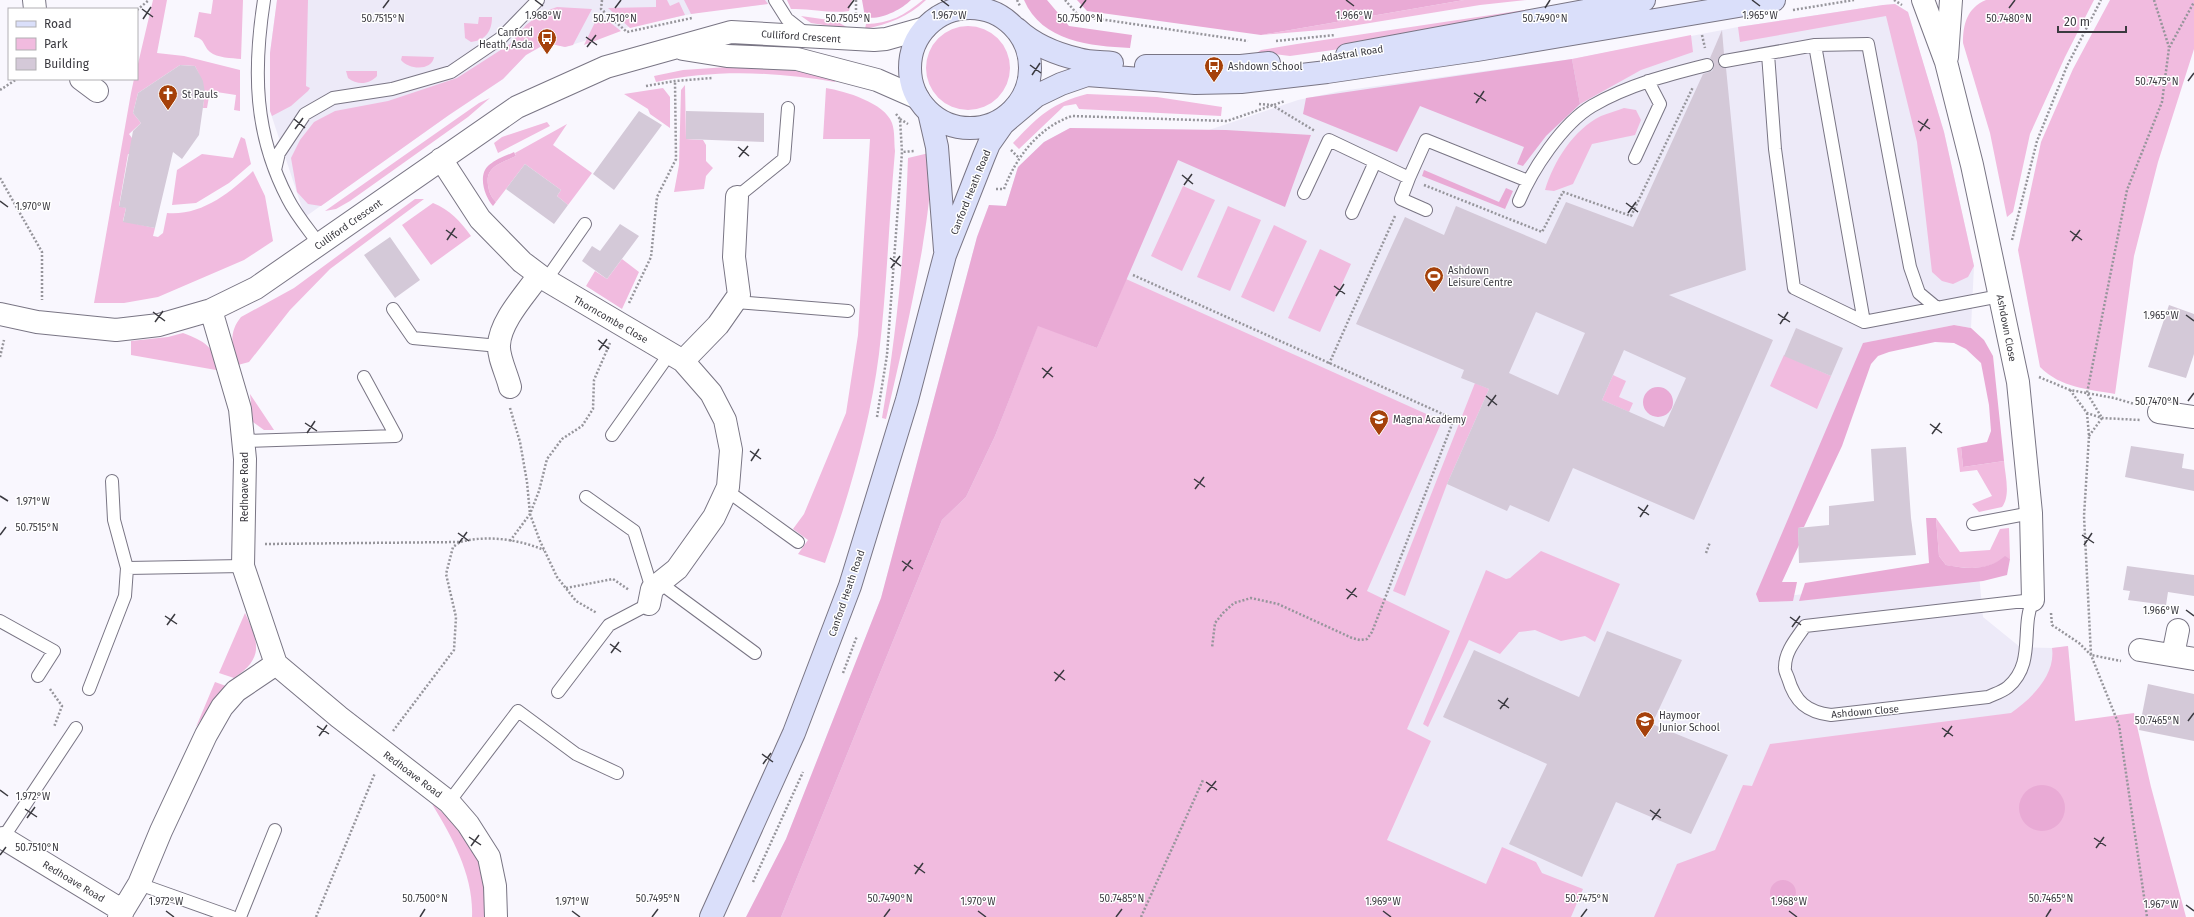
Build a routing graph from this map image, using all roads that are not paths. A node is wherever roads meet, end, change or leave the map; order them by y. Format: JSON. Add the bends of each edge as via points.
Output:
{"nodes":[{"id":1,"x":264,"y":0,"type":"edge"},
{"id":2,"x":538,"y":0,"type":"edge"},
{"id":3,"x":775,"y":0,"type":"edge"},
{"id":4,"x":942,"y":0,"type":"edge"},
{"id":5,"x":1641,"y":0,"type":"edge"},
{"id":6,"x":1711,"y":0,"type":"edge"},
{"id":7,"x":1770,"y":0,"type":"edge"},
{"id":8,"x":1923,"y":0,"type":"edge"},
{"id":9,"x":1951,"y":0,"type":"edge"},
{"id":10,"x":1591,"y":7,"type":"edge"},
{"id":11,"x":1012,"y":14,"type":"edge"},
{"id":12,"x":927,"y":26,"type":"junction"},
{"id":13,"x":1579,"y":34,"type":"junction"},
{"id":14,"x":808,"y":35,"type":"junction"},
{"id":15,"x":1815,"y":45,"type":"junction"},
{"id":16,"x":678,"y":48,"type":"junction"},
{"id":17,"x":1768,"y":54,"type":"junction"},
{"id":18,"x":1725,"y":61,"type":"dead end"},
{"id":19,"x":1946,"y":62,"type":"junction"},
{"id":20,"x":1707,"y":65,"type":"dead end"},
{"id":21,"x":1087,"y":75,"type":"junction"},
{"id":22,"x":1648,"y":81,"type":"junction"},
{"id":23,"x":1028,"y":85,"type":"junction"},
{"id":24,"x":924,"y":105,"type":"junction"},
{"id":25,"x":788,"y":108,"type":"dead end"},
{"id":26,"x":1008,"y":118,"type":"junction"},
{"id":27,"x":1634,"y":158,"type":"dead end"},
{"id":28,"x":441,"y":159,"type":"junction"},
{"id":29,"x":1375,"y":162,"type":"junction"},
{"id":30,"x":275,"y":170,"type":"junction"},
{"id":31,"x":1409,"y":178,"type":"junction"},
{"id":32,"x":1528,"y":181,"type":"junction"},
{"id":33,"x":1304,"y":193,"type":"dead end"},
{"id":34,"x":737,"y":198,"type":"joint"},
{"id":35,"x":1518,"y":201,"type":"dead end"},
{"id":36,"x":1426,"y":210,"type":"dead end"},
{"id":37,"x":1352,"y":213,"type":"dead end"},
{"id":38,"x":585,"y":224,"type":"dead end"},
{"id":39,"x":319,"y":244,"type":"junction"},
{"id":40,"x":945,"y":255,"type":"junction"},
{"id":41,"x":542,"y":278,"type":"junction"},
{"id":42,"x":2000,"y":296,"type":"junction"},
{"id":43,"x":736,"y":302,"type":"junction"},
{"id":44,"x":1937,"y":308,"type":"junction"},
{"id":45,"x":393,"y":309,"type":"dead end"},
{"id":46,"x":211,"y":310,"type":"junction"},
{"id":47,"x":848,"y":311,"type":"dead end"},
{"id":48,"x":0,"y":314,"type":"edge"},
{"id":49,"x":1864,"y":322,"type":"junction"},
{"id":50,"x":498,"y":346,"type":"junction"},
{"id":51,"x":677,"y":357,"type":"junction"},
{"id":52,"x":364,"y":377,"type":"dead end"},
{"id":53,"x":510,"y":387,"type":"road end"},
{"id":54,"x":2159,"y":412,"type":"road end"},
{"id":55,"x":2194,"y":417,"type":"edge"},
{"id":56,"x":612,"y":435,"type":"dead end"},
{"id":57,"x":243,"y":440,"type":"junction"},
{"id":58,"x":112,"y":481,"type":"dead end"},
{"id":59,"x":726,"y":490,"type":"junction"},
{"id":60,"x":586,"y":498,"type":"dead end"},
{"id":61,"x":2031,"y":513,"type":"junction"},
{"id":62,"x":1973,"y":524,"type":"dead end"},
{"id":63,"x":798,"y":542,"type":"dead end"},
{"id":64,"x":243,"y":566,"type":"junction"},
{"id":65,"x":127,"y":568,"type":"junction"},
{"id":66,"x":653,"y":592,"type":"junction"},
{"id":67,"x":2042,"y":605,"type":"junction"},
{"id":68,"x":0,"y":621,"type":"edge"},
{"id":69,"x":2178,"y":630,"type":"dead end"},
{"id":70,"x":2140,"y":650,"type":"road end"},
{"id":71,"x":754,"y":653,"type":"dead end"},
{"id":72,"x":2184,"y":657,"type":"edge"},
{"id":73,"x":276,"y":664,"type":"junction"},
{"id":74,"x":38,"y":676,"type":"road end"},
{"id":75,"x":89,"y":689,"type":"dead end"},
{"id":76,"x":558,"y":692,"type":"dead end"},
{"id":77,"x":76,"y":728,"type":"dead end"},
{"id":78,"x":616,"y":772,"type":"dead end"},
{"id":79,"x":449,"y":802,"type":"junction"},
{"id":80,"x":275,"y":830,"type":"dead end"},
{"id":81,"x":2,"y":840,"type":"edge"},
{"id":82,"x":139,"y":884,"type":"junction"},
{"id":83,"x":121,"y":914,"type":"edge"},
{"id":84,"x":232,"y":917,"type":"edge"},
{"id":85,"x":240,"y":917,"type":"edge"},
{"id":86,"x":496,"y":917,"type":"edge"},
{"id":87,"x":711,"y":917,"type":"edge"}],
"edges":[{"from":1,"to":30,"type":"lane","via":[[257,62],[257,87],[262,128]]},
{"from":2,"to":30,"type":"lane","via":[[501,38],[451,72],[392,89],[333,98],[304,114],[278,153]]},
{"from":3,"to":14,"type":"lane","via":[[787,19]]},
{"from":4,"to":12,"type":"street"},
{"from":5,"to":10,"type":"street","name":"Adastral Road"},
{"from":6,"to":10,"type":"street","via":[[1605,19]]},
{"from":7,"to":13,"type":"street"},
{"from":8,"to":19,"type":"street"},
{"from":9,"to":19,"type":"street"},
{"from":10,"to":11,"type":"street","name":"Adastral Road","via":[[1342,56],[1241,66],[1149,66],[1079,60],[1024,36]]},
{"from":10,"to":13,"type":"street","via":[[1595,27]]},
{"from":11,"to":12,"type":"street","via":[[967,8],[950,11]]},
{"from":11,"to":23,"type":"street","via":[[1029,53],[1031,72]]},
{"from":12,"to":14,"type":"street","name":"Culliford Crescent","via":[[886,39],[874,40],[846,40]]},
{"from":12,"to":24,"type":"street","via":[[914,46],[910,62],[911,78]]},
{"from":13,"to":21,"type":"street","via":[[1327,72],[1241,82],[1195,83]]},
{"from":14,"to":16,"type":"street","name":"Culliford Crescent","via":[[731,32]]},
{"from":15,"to":17,"type":"lane"},
{"from":15,"to":44,"type":"lane","via":[[1868,44],[1910,267],[1919,293]]},
{"from":15,"to":49,"type":"lane"},
{"from":16,"to":24,"type":"street","name":"Culliford Crescent","via":[[727,56],[797,59],[871,78]]},
{"from":16,"to":28,"type":"street","name":"Culliford Crescent","via":[[606,67],[517,107]]},
{"from":17,"to":18,"type":"lane"},
{"from":17,"to":49,"type":"lane","via":[[1775,149],[1794,288]]},
{"from":19,"to":42,"type":"street","name":"Ashdown Close","via":[[1972,165]]},
{"from":20,"to":22,"type":"lane"},
{"from":21,"to":23,"type":"street","via":[[1056,75],[1040,78]]},
{"from":21,"to":26,"type":"street","via":[[1036,96]]},
{"from":22,"to":27,"type":"lane","via":[[1660,104]]},
{"from":22,"to":32,"type":"lane","via":[[1592,106],[1557,139]]},
{"from":23,"to":26,"type":"street","via":[[1022,99]]},
{"from":24,"to":26,"type":"street","via":[[948,124],[971,128]]},
{"from":24,"to":40,"type":"street","name":"Canford Heath Road","via":[[937,147]]},
{"from":25,"to":34,"type":"lane","via":[[784,160]]},
{"from":26,"to":40,"type":"street","name":"Canford Heath Road","via":[[984,156]]},
{"from":28,"to":39,"type":"street","name":"Culliford Crescent"},
{"from":28,"to":41,"type":"street","name":"Thorncombe Close","via":[[480,219],[503,244]]},
{"from":29,"to":31,"type":"lane"},
{"from":29,"to":33,"type":"lane","via":[[1328,140]]},
{"from":29,"to":37,"type":"lane"},
{"from":30,"to":39,"type":"lane","via":[[288,200]]},
{"from":31,"to":32,"type":"lane","via":[[1426,140]]},
{"from":31,"to":36,"type":"lane","via":[[1401,199]]},
{"from":32,"to":35,"type":"lane"},
{"from":34,"to":43,"type":"street","via":[[734,257],[739,295]]},
{"from":38,"to":41,"type":"lane"},
{"from":39,"to":46,"type":"street","name":"Culliford Crescent","via":[[256,288]]},
{"from":40,"to":87,"type":"street","name":"Canford Heath Road","via":[[907,400],[850,586],[794,734]]},
{"from":41,"to":50,"type":"street","via":[[504,324]]},
{"from":41,"to":51,"type":"street","name":"Thorncombe Close"},
{"from":42,"to":44,"type":"lane"},
{"from":42,"to":61,"type":"street","name":"Ashdown Close","via":[[2018,382]]},
{"from":43,"to":47,"type":"lane"},
{"from":43,"to":51,"type":"street","via":[[718,325]]},
{"from":44,"to":49,"type":"lane"},
{"from":45,"to":50,"type":"lane","via":[[413,338]]},
{"from":46,"to":48,"type":"street","name":"Culliford Crescent","via":[[159,325],[116,330],[37,322]]},
{"from":46,"to":57,"type":"street","name":"Redhoave Road","via":[[240,409]]},
{"from":50,"to":53,"type":"street"},
{"from":51,"to":56,"type":"lane"},
{"from":51,"to":59,"type":"street","name":"Thorncombe Close","via":[[711,393],[725,420],[731,450]]},
{"from":52,"to":57,"type":"lane","via":[[396,436]]},
{"from":54,"to":55,"type":"street"},
{"from":57,"to":64,"type":"street","name":"Redhoave Road"},
{"from":58,"to":65,"type":"lane","via":[[114,520]]},
{"from":59,"to":63,"type":"lane"},
{"from":59,"to":66,"type":"street","name":"Thorncombe Close","via":[[714,517],[677,569]]},
{"from":60,"to":66,"type":"lane","via":[[634,531]]},
{"from":61,"to":62,"type":"lane"},
{"from":61,"to":67,"type":"street","name":"Ashdown Close"},
{"from":64,"to":65,"type":"lane"},
{"from":64,"to":73,"type":"street","name":"Redhoave Road"},
{"from":65,"to":75,"type":"lane","via":[[125,596]]},
{"from":66,"to":71,"type":"lane"},
{"from":66,"to":76,"type":"lane","via":[[609,625]]},
{"from":67,"to":67,"type":"lane","name":"Ashdown Close","via":[[1805,626],[1791,645],[1784,667],[1796,698],[1816,713],[1831,715],[1988,697],[2007,688],[2019,673],[2027,650],[2028,610]]},
{"from":68,"to":74,"type":"lane","via":[[54,651]]},
{"from":69,"to":72,"type":"street"},
{"from":70,"to":72,"type":"street"},
{"from":73,"to":79,"type":"street","name":"Redhoave Road"},
{"from":73,"to":82,"type":"street","name":"Redhoave Road","via":[[236,691],[222,707],[206,735]]},
{"from":77,"to":81,"type":"lane"},
{"from":78,"to":79,"type":"lane","via":[[576,754],[518,711]]},
{"from":79,"to":86,"type":"street","name":"Redhoave Road","via":[[468,824],[489,857],[495,886]]},
{"from":80,"to":85,"type":"lane"},
{"from":81,"to":83,"type":"street","name":"Redhoave Road"},
{"from":82,"to":83,"type":"street","name":"Redhoave Road"},
{"from":82,"to":84,"type":"lane"}]}
